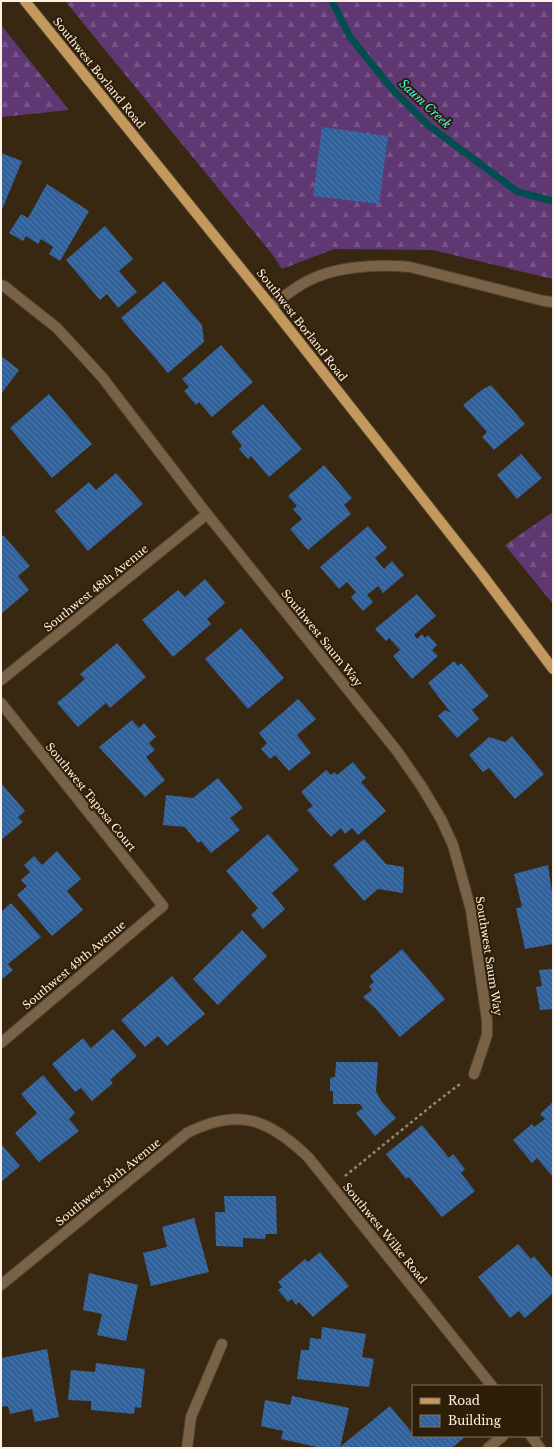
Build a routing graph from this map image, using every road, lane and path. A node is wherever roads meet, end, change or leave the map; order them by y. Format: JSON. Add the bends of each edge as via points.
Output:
{"nodes":[{"id":1,"x":25,"y":1,"type":"edge"},
{"id":2,"x":1,"y":285,"type":"edge"},
{"id":3,"x":553,"y":302,"type":"edge"},
{"id":4,"x":271,"y":306,"type":"junction"},
{"id":5,"x":207,"y":514,"type":"junction"},
{"id":6,"x":553,"y":669,"type":"edge"},
{"id":7,"x":1,"y":680,"type":"edge"},
{"id":8,"x":1,"y":703,"type":"edge"},
{"id":9,"x":163,"y":906,"type":"joint"},
{"id":10,"x":1,"y":1043,"type":"edge"},
{"id":11,"x":474,"y":1074,"type":"joint"},
{"id":12,"x":241,"y":1119,"type":"joint"},
{"id":13,"x":332,"y":1186,"type":"junction"},
{"id":14,"x":1,"y":1285,"type":"edge"},
{"id":15,"x":222,"y":1344,"type":"dead end"},
{"id":16,"x":491,"y":1385,"type":"edge"},
{"id":17,"x":502,"y":1437,"type":"edge"},
{"id":18,"x":532,"y":1437,"type":"edge"},
{"id":19,"x":187,"y":1448,"type":"edge"},
{"id":20,"x":488,"y":1448,"type":"edge"},
{"id":21,"x":539,"y":1448,"type":"edge"}],
"edges":[{"from":1,"to":4,"type":"main road","name":"Southwest Borland Road"},
{"from":2,"to":5,"type":"street","name":"Southwest Saum Way","via":[[57,328],[102,378]]},
{"from":3,"to":4,"type":"street","via":[[544,302],[410,267],[388,265],[325,274],[305,282]]},
{"from":4,"to":6,"type":"main road","name":"Southwest Borland Road","via":[[481,573]]},
{"from":5,"to":7,"type":"street","name":"Southwest 48th Avenue"},
{"from":5,"to":11,"type":"street","name":"Southwest Saum Way","via":[[398,751],[441,819],[453,844],[471,910],[487,1020],[487,1035]]},
{"from":8,"to":9,"type":"street","name":"Southwest Taposa Court"},
{"from":9,"to":10,"type":"street","name":"Southwest 49th Avenue"},
{"from":11,"to":13,"type":"path"},
{"from":12,"to":13,"type":"street","name":"Southwest Wilke Road","via":[[263,1124],[282,1134],[308,1157]]},
{"from":12,"to":14,"type":"street","name":"Southwest 50th Avenue","via":[[221,1120],[187,1133]]},
{"from":13,"to":16,"type":"street","name":"Southwest Wilke Road"},
{"from":15,"to":19,"type":"street","via":[[191,1417]]},
{"from":17,"to":20,"type":"street"},
{"from":18,"to":21,"type":"street"}]}
